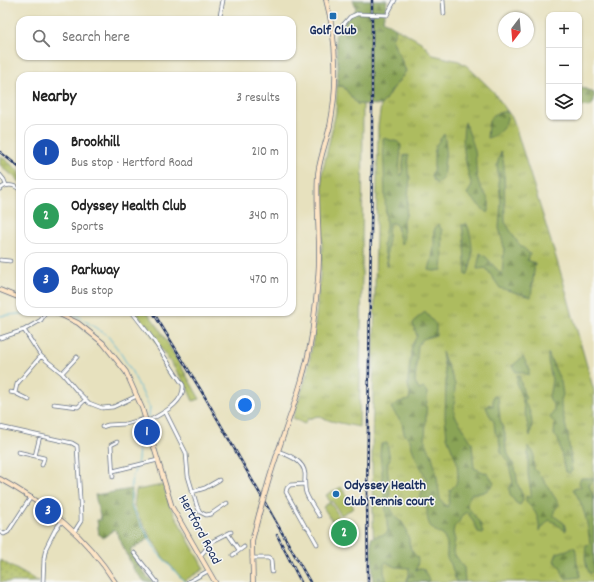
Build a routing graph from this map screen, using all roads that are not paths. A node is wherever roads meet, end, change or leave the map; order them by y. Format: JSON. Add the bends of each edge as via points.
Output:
{"nodes":[{"id":1,"x":223,"y":0,"type":"edge"},
{"id":2,"x":326,"y":0,"type":"edge"},
{"id":3,"x":395,"y":0,"type":"edge"},
{"id":4,"x":443,"y":0,"type":"edge"},
{"id":5,"x":444,"y":14,"type":"dead end"},
{"id":6,"x":220,"y":16,"type":"dead end"},
{"id":7,"x":333,"y":32,"type":"junction"},
{"id":8,"x":0,"y":175,"type":"edge"},
{"id":9,"x":6,"y":185,"type":"junction"},
{"id":10,"x":16,"y":187,"type":"edge"},
{"id":11,"x":0,"y":189,"type":"edge"},
{"id":12,"x":0,"y":260,"type":"edge"},
{"id":13,"x":10,"y":261,"type":"dead end"},
{"id":14,"x":0,"y":290,"type":"edge"},
{"id":15,"x":16,"y":296,"type":"edge"},
{"id":16,"x":44,"y":316,"type":"edge"},
{"id":17,"x":63,"y":316,"type":"edge"},
{"id":18,"x":135,"y":316,"type":"edge"},
{"id":19,"x":24,"y":330,"type":"junction"},
{"id":20,"x":0,"y":338,"type":"edge"},
{"id":21,"x":41,"y":356,"type":"junction"},
{"id":22,"x":77,"y":356,"type":"dead end"},
{"id":23,"x":62,"y":373,"type":"junction"},
{"id":24,"x":10,"y":392,"type":"dead end"},
{"id":25,"x":15,"y":392,"type":"junction"},
{"id":26,"x":137,"y":396,"type":"junction"},
{"id":27,"x":29,"y":400,"type":"dead end"},
{"id":28,"x":85,"y":400,"type":"junction"},
{"id":29,"x":54,"y":404,"type":"dead end"},
{"id":30,"x":165,"y":411,"type":"junction"},
{"id":31,"x":146,"y":420,"type":"junction"},
{"id":32,"x":0,"y":427,"type":"edge"},
{"id":33,"x":102,"y":427,"type":"dead end"},
{"id":34,"x":40,"y":436,"type":"junction"},
{"id":35,"x":117,"y":442,"type":"dead end"},
{"id":36,"x":278,"y":451,"type":"junction"},
{"id":37,"x":18,"y":452,"type":"dead end"},
{"id":38,"x":35,"y":456,"type":"junction"},
{"id":39,"x":158,"y":460,"type":"junction"},
{"id":40,"x":42,"y":465,"type":"dead end"},
{"id":41,"x":113,"y":471,"type":"junction"},
{"id":42,"x":113,"y":477,"type":"dead end"},
{"id":43,"x":0,"y":479,"type":"edge"},
{"id":44,"x":219,"y":480,"type":"dead end"},
{"id":45,"x":305,"y":484,"type":"junction"},
{"id":46,"x":192,"y":492,"type":"junction"},
{"id":47,"x":31,"y":497,"type":"junction"},
{"id":48,"x":227,"y":502,"type":"dead end"},
{"id":49,"x":319,"y":516,"type":"dead end"},
{"id":50,"x":62,"y":521,"type":"junction"},
{"id":51,"x":313,"y":525,"type":"dead end"},
{"id":52,"x":308,"y":528,"type":"junction"},
{"id":53,"x":0,"y":532,"type":"edge"},
{"id":54,"x":74,"y":532,"type":"junction"},
{"id":55,"x":317,"y":544,"type":"dead end"},
{"id":56,"x":244,"y":547,"type":"dead end"},
{"id":57,"x":240,"y":550,"type":"junction"},
{"id":58,"x":134,"y":553,"type":"dead end"},
{"id":59,"x":233,"y":555,"type":"dead end"},
{"id":60,"x":200,"y":556,"type":"junction"},
{"id":61,"x":252,"y":558,"type":"junction"},
{"id":62,"x":208,"y":571,"type":"junction"},
{"id":63,"x":272,"y":572,"type":"dead end"},
{"id":64,"x":42,"y":582,"type":"edge"},
{"id":65,"x":115,"y":582,"type":"edge"},
{"id":66,"x":157,"y":582,"type":"edge"},
{"id":67,"x":188,"y":582,"type":"edge"},
{"id":68,"x":215,"y":582,"type":"edge"},
{"id":69,"x":253,"y":582,"type":"edge"}],
"edges":[{"from":1,"to":6,"type":"street"},
{"from":2,"to":7,"type":"main road"},
{"from":3,"to":7,"type":"street","bridge":true,"via":[[387,15],[357,14],[350,17],[337,32]]},
{"from":4,"to":5,"type":"street"},
{"from":7,"to":36,"type":"main road","via":[[334,100],[318,172],[319,263],[312,334],[304,373]]},
{"from":8,"to":9,"type":"street"},
{"from":9,"to":10,"type":"street"},
{"from":9,"to":11,"type":"street"},
{"from":12,"to":13,"type":"street"},
{"from":14,"to":15,"type":"main road"},
{"from":16,"to":19,"type":"street"},
{"from":17,"to":26,"type":"main road","name":"Hertford Road","via":[[78,323],[103,343],[126,372]]},
{"from":18,"to":30,"type":"street","via":[[183,385],[183,394]]},
{"from":19,"to":20,"type":"street"},
{"from":19,"to":21,"type":"street"},
{"from":21,"to":23,"type":"street"},
{"from":21,"to":25,"type":"street","via":[[20,379]]},
{"from":22,"to":23,"type":"street"},
{"from":23,"to":28,"type":"street"},
{"from":24,"to":25,"type":"street"},
{"from":25,"to":27,"type":"street"},
{"from":26,"to":28,"type":"street","via":[[120,405],[107,408],[97,407]]},
{"from":26,"to":31,"type":"main road","name":"Hertford Road"},
{"from":28,"to":29,"type":"street","via":[[78,407]]},
{"from":30,"to":31,"type":"street"},
{"from":30,"to":46,"type":"street","via":[[186,453]]},
{"from":31,"to":33,"type":"street"},
{"from":31,"to":39,"type":"main road","name":"Hertford Road"},
{"from":32,"to":34,"type":"street"},
{"from":34,"to":38,"type":"street"},
{"from":34,"to":54,"type":"street","via":[[74,444],[78,448],[81,521]]},
{"from":35,"to":41,"type":"street","via":[[111,445]]},
{"from":36,"to":45,"type":"street","via":[[303,467]]},
{"from":36,"to":61,"type":"main road","bridge":true,"via":[[252,541]]},
{"from":37,"to":38,"type":"street"},
{"from":38,"to":40,"type":"street","via":[[44,458]]},
{"from":39,"to":41,"type":"street"},
{"from":39,"to":60,"type":"main road","name":"Hertford Road","via":[[172,507]]},
{"from":41,"to":42,"type":"street"},
{"from":43,"to":47,"type":"main road"},
{"from":44,"to":46,"type":"street"},
{"from":45,"to":49,"type":"street","via":[[306,494]]},
{"from":45,"to":52,"type":"street","via":[[290,485],[286,490]]},
{"from":46,"to":48,"type":"street","via":[[200,512],[206,515]]},
{"from":47,"to":50,"type":"main road"},
{"from":47,"to":53,"type":"street","via":[[8,532]]},
{"from":50,"to":54,"type":"main road"},
{"from":50,"to":64,"type":"street","via":[[46,548]]},
{"from":51,"to":52,"type":"street"},
{"from":52,"to":55,"type":"street"},
{"from":54,"to":65,"type":"main road"},
{"from":56,"to":57,"type":"street"},
{"from":57,"to":59,"type":"street"},
{"from":57,"to":60,"type":"street","via":[[229,533],[213,542]]},
{"from":58,"to":66,"type":"street"},
{"from":60,"to":62,"type":"main road","name":"Hertford Road"},
{"from":61,"to":63,"type":"street","via":[[268,558]]},
{"from":61,"to":69,"type":"main road"},
{"from":62,"to":67,"type":"street"},
{"from":62,"to":68,"type":"main road","name":"Hertford Road"}]}
